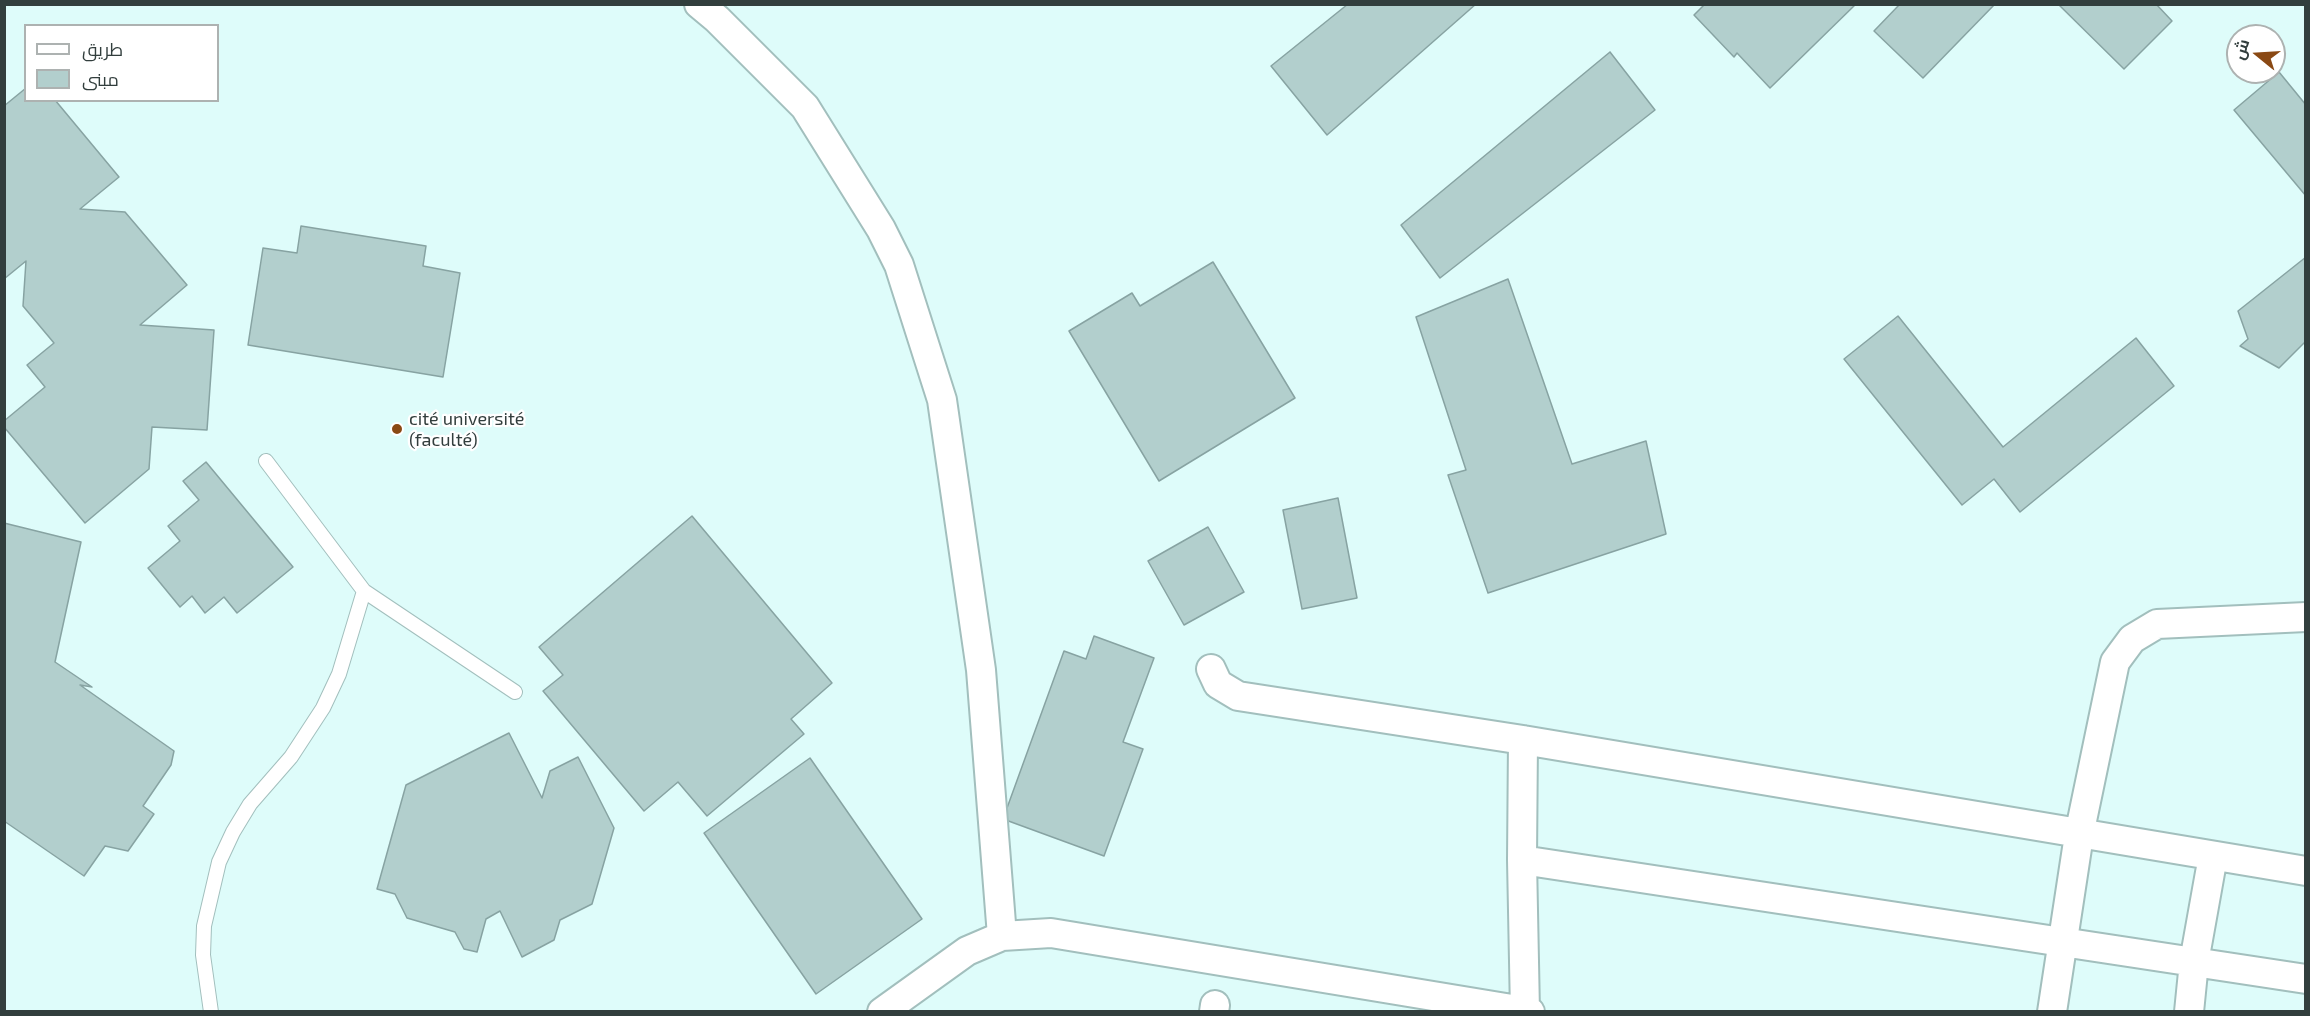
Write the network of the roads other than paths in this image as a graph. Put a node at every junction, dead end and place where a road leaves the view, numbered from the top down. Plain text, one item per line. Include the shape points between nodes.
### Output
1 (699, 4) edge
2 (266, 461) dead end
3 (364, 591) junction
4 (2306, 617) edge
5 (1211, 669) dead end
6 (515, 692) dead end
7 (1523, 740) junction
8 (2079, 835) junction
9 (2213, 856) junction
10 (1521, 860) junction
11 (2306, 871) edge
12 (1002, 936) junction
13 (2062, 941) junction
14 (2194, 962) junction
15 (2306, 980) edge
16 (211, 1011) edge
17 (884, 1011) edge
18 (1527, 1011) edge
19 (2052, 1011) edge
20 (2189, 1011) edge

1 - 12 street via 805,107 899,264 942,400 981,670
2 - 3 lane
3 - 6 lane
3 - 16 lane via 339,674 323,708 291,757 250,804 219,862 204,926 203,955
4 - 8 street via 2157,624 2132,639 2115,662
5 - 7 street via 1218,684 1238,696
7 - 8 street
7 - 10 street
8 - 9 street
8 - 13 street
9 - 11 street
9 - 14 street
10 - 13 street
10 - 18 street
12 - 17 street via 967,951
12 - 18 street via 1051,933
13 - 14 street
13 - 19 street
14 - 15 street
14 - 20 street

